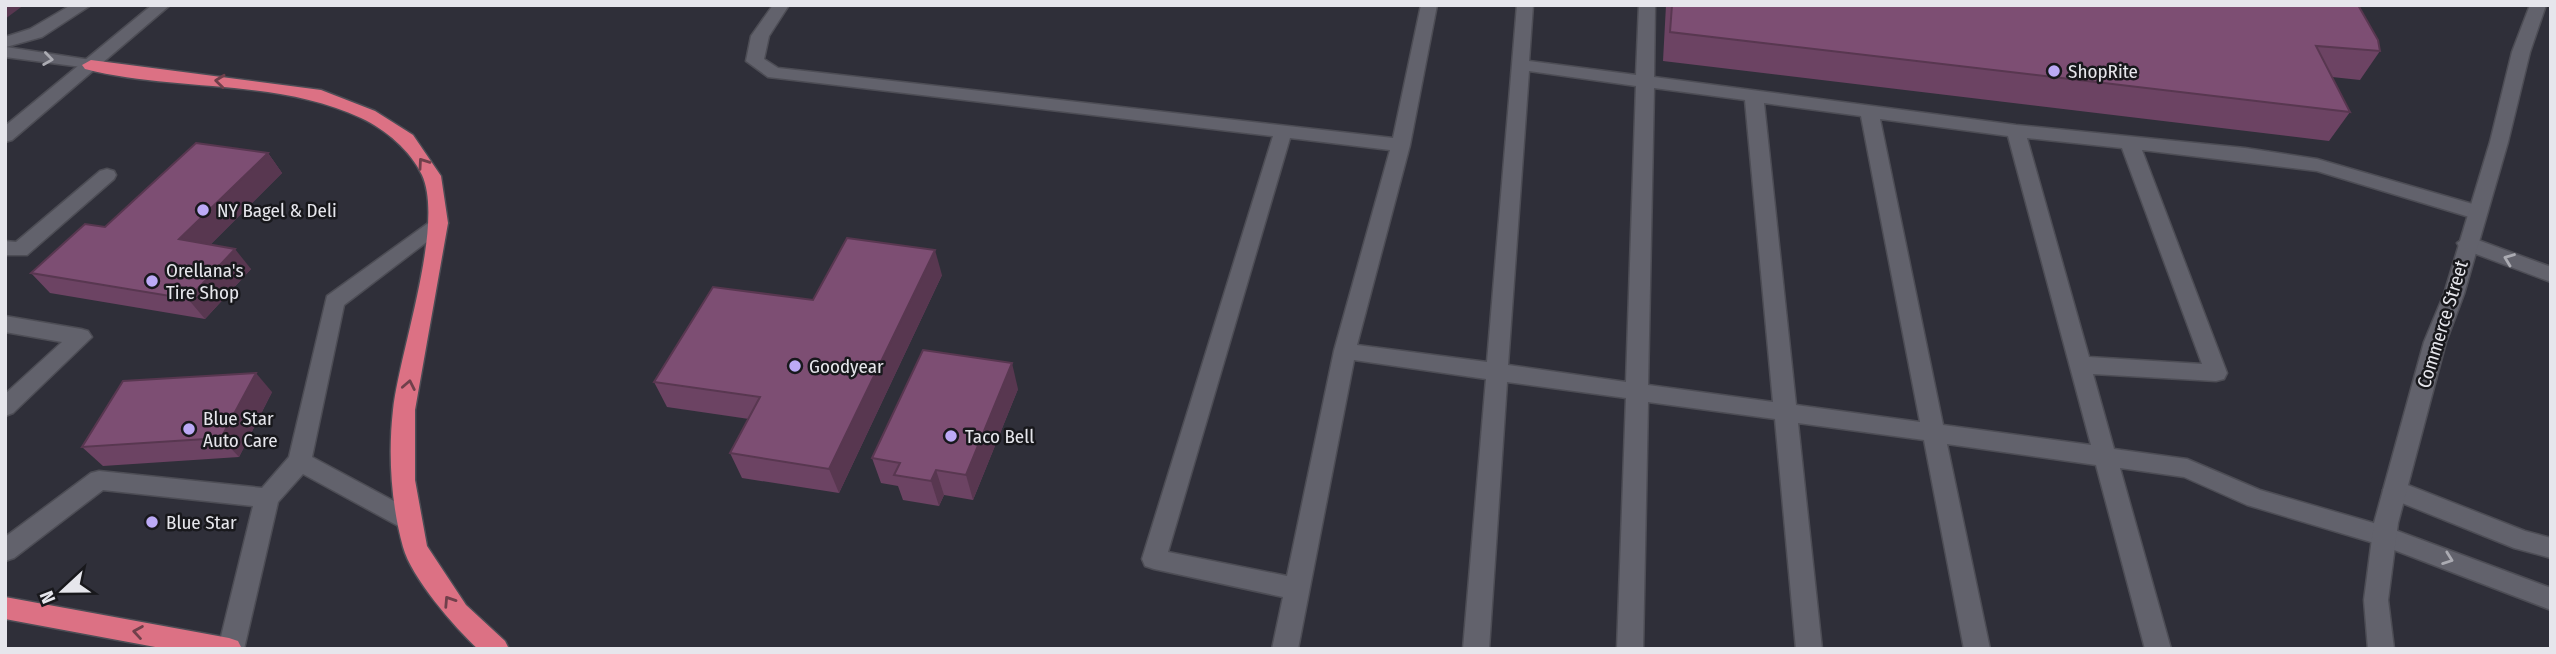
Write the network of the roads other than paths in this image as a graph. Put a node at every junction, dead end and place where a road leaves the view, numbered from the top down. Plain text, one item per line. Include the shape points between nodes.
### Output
1 (83, 5) edge
2 (162, 5) edge
3 (781, 5) edge
4 (1429, 5) edge
5 (1525, 5) edge
6 (1647, 5) edge
7 (2538, 5) edge
8 (5, 42) edge
9 (5, 52) edge
10 (91, 65) junction
11 (1522, 65) junction
12 (1643, 81) junction
13 (1754, 96) junction
14 (1869, 111) junction
15 (2016, 131) junction
16 (1283, 132) junction
17 (5, 136) edge
18 (2130, 143) junction
19 (1401, 145) junction
20 (107, 175) dead end
21 (2476, 212) junction
22 (438, 223) junction
23 (2467, 243) junction
24 (10, 253) edge
25 (2551, 275) edge
26 (5, 324) edge
27 (1345, 351) junction
28 (2082, 365) junction
29 (1498, 373) junction
30 (1636, 391) junction
31 (5, 407) edge
32 (1786, 411) junction
33 (1934, 431) junction
34 (2106, 454) junction
35 (300, 461) junction
36 (2395, 490) junction
37 (267, 498) junction
38 (410, 521) junction
39 (2384, 536) junction
40 (2551, 548) edge
41 (5, 551) edge
42 (1297, 589) junction
43 (2551, 599) edge
44 (5, 608) edge
45 (230, 649) edge
46 (496, 649) edge
47 (1285, 649) edge
48 (1476, 649) edge
49 (1630, 649) edge
50 (1809, 649) edge
51 (1977, 649) edge
52 (2158, 649) edge
53 (2381, 649) edge

1 - 8 street via 36,33
2 - 10 street
3 - 16 street via 760,36 755,61 774,73
4 - 19 street
5 - 11 street
6 - 12 street
7 - 21 street, Commerce Street
9 -> 10 street
10 - 17 street
22 -> 10 highway via 432,176 407,139 369,115 294,91
11 - 12 street
11 - 29 street
12 - 13 street
12 - 30 street
13 - 14 street
13 - 32 street
14 - 15 street
14 - 33 street
15 - 18 street
15 - 28 street
16 - 19 street
16 - 42 street via 1154,559
18 - 21 street via 2317,165
18 - 28 street via 2216,373
19 - 27 street
20 - 24 street
21 - 23 street, Commerce Street
22 - 35 street via 334,301
38 -> 22 highway via 403,480 404,410
25 -> 23 street
23 - 36 street, Commerce Street
26 - 31 street via 81,337
27 - 29 street
27 - 42 street
28 - 34 street
29 - 30 street
29 - 48 street
30 - 32 street
30 - 49 street
32 - 33 street
32 - 50 street
33 - 34 street
33 - 51 street
34 - 39 street via 2187,468 2255,498
34 - 52 street
35 - 37 street
35 - 38 street
36 - 39 street, Commerce Street
36 - 40 street via 2522,541
37 - 41 street via 99,480
37 - 45 street
46 -> 38 highway via 457,613 415,549
39 -> 43 street
39 - 53 street, Commerce Street via 2376,600
42 - 47 street
45 -> 44 highway

